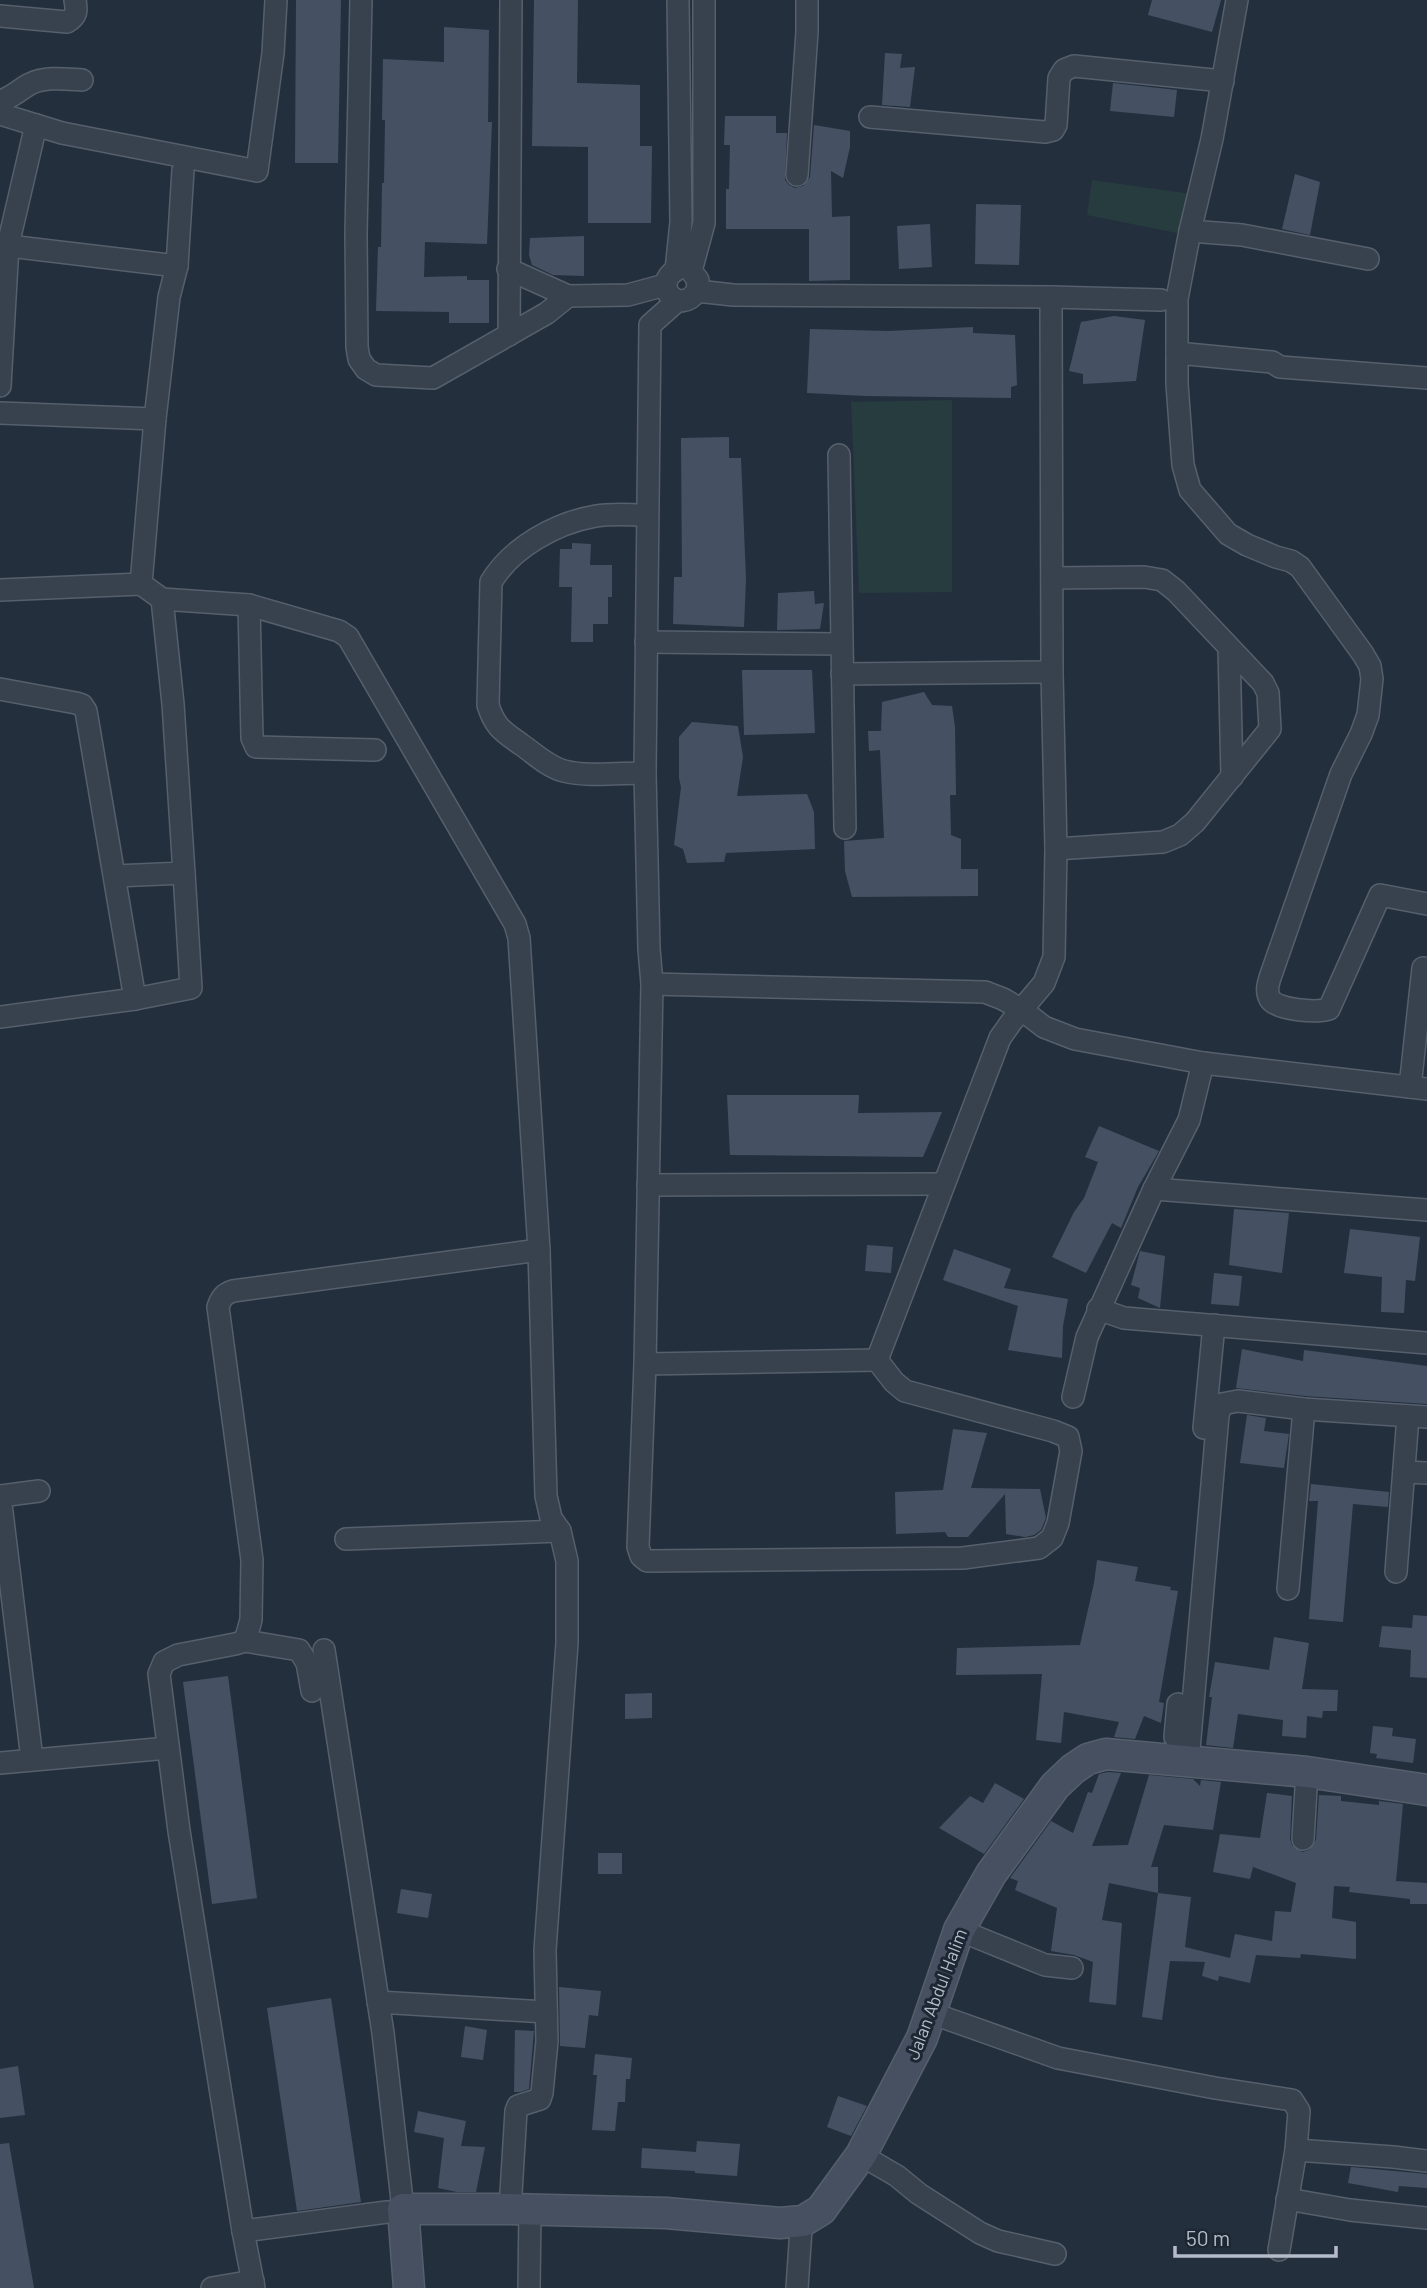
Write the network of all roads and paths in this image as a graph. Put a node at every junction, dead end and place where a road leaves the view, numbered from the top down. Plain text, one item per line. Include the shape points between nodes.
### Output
1 (75, 0) edge
2 (276, 0) edge
3 (360, 0) edge
4 (511, 0) edge
5 (807, 0) edge
6 (1237, 0) edge
7 (678, 9) edge
8 (704, 9) edge
9 (0, 16) edge
10 (82, 80) dead end
11 (1223, 81) junction
12 (0, 101) edge
13 (0, 114) edge
14 (870, 117) dead end
15 (36, 125) junction
16 (183, 170) dead end
17 (797, 175) dead end
18 (1189, 231) junction
19 (4, 245) edge
20 (1368, 259) dead end
21 (177, 266) junction
22 (508, 269) junction
23 (681, 283) junction
24 (628, 295) junction
25 (568, 296) junction
26 (1051, 296) junction
27 (1161, 300) dead end
28 (650, 325) junction
29 (509, 335) junction
30 (1177, 353) junction
31 (1427, 377) edge
32 (0, 386) edge
33 (0, 413) edge
34 (155, 419) junction
35 (839, 455) dead end
36 (646, 515) junction
37 (1052, 578) junction
38 (141, 584) junction
39 (0, 590) edge
40 (162, 599) junction
41 (249, 605) junction
42 (646, 642) junction
43 (842, 644) junction
44 (1229, 648) junction
45 (1052, 672) junction
46 (842, 674) junction
47 (0, 689) edge
48 (376, 750) dead end
49 (645, 773) junction
50 (1232, 777) junction
51 (845, 828) dead end
52 (1056, 849) junction
53 (184, 873) junction
54 (115, 876) junction
55 (1427, 904) edge
56 (1423, 968) dead end
57 (652, 984) junction
58 (135, 999) junction
59 (1022, 1010) junction
60 (0, 1017) edge
61 (1203, 1063) junction
62 (1418, 1088) edge
63 (943, 1184) junction
64 (648, 1185) junction
65 (1154, 1189) junction
66 (1427, 1210) edge
67 (539, 1250) junction
68 (1098, 1309) junction
69 (1214, 1325) junction
70 (1427, 1343) edge
71 (877, 1360) junction
72 (645, 1364) junction
73 (1073, 1397) dead end
74 (1304, 1409) junction
75 (1417, 1416) edge
76 (1404, 1472) junction
77 (1427, 1473) edge
78 (39, 1491) dead end
79 (0, 1496) edge
80 (560, 1531) junction
81 (346, 1539) dead end
82 (1396, 1572) dead end
83 (1288, 1589) dead end
84 (244, 1641) junction
85 (324, 1650) dead end
86 (312, 1691) dead end
87 (169, 1748) junction
88 (1182, 1749) junction
89 (33, 1759) junction
90 (0, 1763) edge
91 (1307, 1772) junction
92 (1427, 1790) edge
93 (1303, 1839) dead end
94 (959, 1930) junction
95 (1072, 1968) dead end
96 (378, 2002) junction
97 (546, 2012) junction
98 (931, 2013) junction
99 (1296, 2150) junction
100 (861, 2155) junction
101 (1427, 2161) edge
102 (1287, 2199) junction
103 (520, 2209) junction
104 (395, 2210) junction
105 (1427, 2218) edge
106 (803, 2221) junction
107 (243, 2231) junction
108 (1279, 2250) dead end
109 (1055, 2255) dead end
110 (254, 2285) edge
111 (212, 2288) edge
112 (409, 2288) edge
113 (529, 2288) edge
114 (797, 2288) edge

1 - 9 street via 77,12 67,22
2 - 15 street via 257,171
3 - 29 street via 359,359 376,375 433,377
4 - 22 street
5 - 17 street
6 - 11 street
7 - 8 street
7 - 23 street
8 - 23 street via 704,223
10 - 12 street via 41,80
11 - 14 street via 1074,66 1059,78 1056,125 1045,132
11 - 18 street
13 - 15 street
15 - 19 street
16 - 21 street
18 - 20 street via 1242,235
18 - 30 street via 1177,299
19 - 21 street
19 - 32 street
21 - 34 street via 169,297
22 - 25 street
22 - 29 street
23 - 24 street
23 - 26 street via 733,295
23 - 28 street
24 - 25 street
24 - 28 street via 647,312
25 - 29 street
26 - 27 street
26 - 37 street
28 - 36 street
30 - 31 street via 1272,362 1280,367
30 - 55 street via 1183,465 1190,490 1228,534 1300,567 1363,654 1372,679 1362,734 1341,774 1272,972 1268,996 1281,1006 1328,1009 1380,895
33 - 34 street
34 - 38 street
35 - 43 street
36 - 42 street
36 - 49 street via 598,516 559,527 499,568 491,582 488,705 503,732 551,766 565,772
37 - 44 street via 1162,580
37 - 45 street
38 - 39 street
38 - 40 street
40 - 41 street
40 - 53 street
41 - 48 street via 252,738 256,747
41 - 67 street via 348,637 515,925
42 - 43 street
42 - 49 street
43 - 46 street
44 - 50 street
44 - 50 street via 1264,683 1270,729
45 - 46 street
45 - 52 street
46 - 51 street
47 - 54 street via 82,705 86,711
49 - 57 street
50 - 52 street via 1195,822 1163,842
52 - 59 street via 1054,957 1044,983
53 - 54 street
53 - 58 street via 191,988
54 - 58 street
56 - 62 street
57 - 59 street via 985,992
57 - 64 street
58 - 60 street
59 - 61 street via 1044,1027 1076,1040
59 - 63 street via 1000,1038
61 - 62 street
61 - 65 street via 1189,1120
63 - 64 street
63 - 71 street
64 - 72 street
65 - 66 street
65 - 68 street
67 - 80 street via 546,1496 551,1518
67 - 84 street via 225,1293 218,1307 252,1560 251,1620
68 - 69 street via 1124,1318
68 - 73 street
69 - 70 street
69 - 88 street
71 - 72 street
71 - 72 street via 905,1391 1068,1437 1071,1451 1052,1538 1039,1548 963,1558 647,1562 638,1547
74 - 75 street
74 - 83 street
74 - 88 street via 1238,1401 1220,1408
75 - 76 street
76 - 77 street
76 - 82 street
78 - 79 street
79 - 89 street
80 - 81 street
80 - 97 street via 567,1561 567,1643 545,1950
84 - 86 street via 299,1650 307,1663
84 - 87 street via 164,1662 159,1674
85 - 96 street
87 - 89 street
87 - 107 street
88 - 91 street, Jalan Abdul Halim
88 - 94 street, Jalan Abdul Halim via 1106,1754 1073,1769 1020,1832
89 - 90 street
91 - 92 street, Jalan Abdul Halim
91 - 93 street
94 - 95 street via 1045,1965
94 - 98 street, Jalan Abdul Halim
96 - 97 street
96 - 104 street
97 - 103 street via 542,2093 540,2099 518,2106 516,2111
98 - 99 street via 1058,2058 1292,2100 1298,2111
98 - 100 street, Jalan Abdul Halim
99 - 101 street
99 - 102 street
100 - 106 street, Jalan Abdul Halim via 821,2210
100 - 109 street via 980,2233
102 - 105 street
102 - 108 street
103 - 104 street
103 - 106 street
103 - 113 street
104 - 107 street
104 - 112 street
106 - 114 street
107 - 110 street
110 - 111 street

